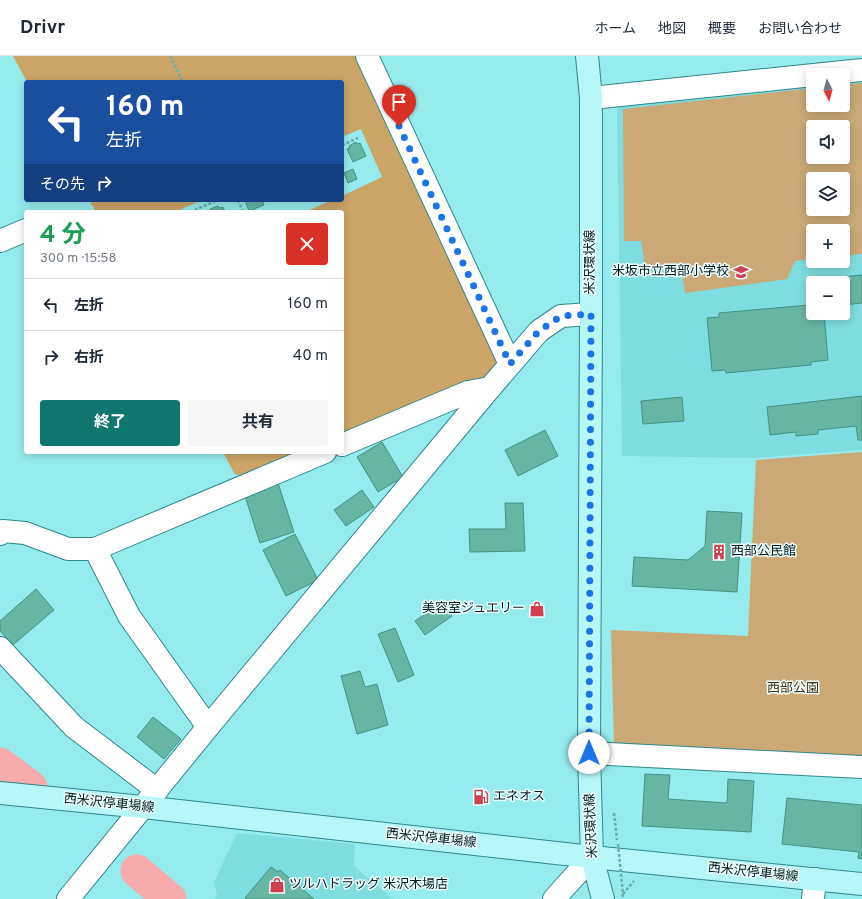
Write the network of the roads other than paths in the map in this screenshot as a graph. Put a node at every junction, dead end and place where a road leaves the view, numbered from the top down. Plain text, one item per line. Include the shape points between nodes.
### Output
1 (367, 56) edge
2 (588, 56) edge
3 (862, 70) edge
4 (590, 98) junction
5 (24, 231) edge
6 (0, 241) edge
7 (591, 314) junction
8 (510, 364) junction
9 (490, 388) junction
10 (344, 444) edge
11 (320, 454) edge
12 (1, 530) edge
13 (95, 548) junction
14 (0, 648) edge
15 (208, 727) junction
16 (589, 753) junction
17 (862, 767) edge
18 (157, 790) junction
19 (0, 793) edge
20 (143, 807) junction
21 (592, 857) junction
22 (862, 884) edge
23 (814, 889) edge
24 (613, 897) edge
25 (68, 899) edge
26 (554, 899) edge

1 - 8 street
2 - 4 main road, 米沢環状線
3 - 4 street
4 - 7 main road, 米沢環状線
5 - 6 street
7 - 8 street via 561,316 539,331
7 - 16 main road, 米沢環状線
8 - 9 street
9 - 10 street via 468,392
9 - 15 street
11 - 13 street
12 - 13 street via 25,534 68,549
13 - 15 street via 129,616
14 - 18 street via 74,727
15 - 18 street
16 - 17 street
16 - 21 main road, 米沢環状線
18 - 20 street
19 - 20 main road, 西米沢停車場線
20 - 21 main road, 西米沢停車場線
20 - 25 street
21 - 23 main road, 西米沢停車場線
21 - 24 main road, 米沢環状線
21 - 26 street
22 - 23 main road, 西米沢停車場線

